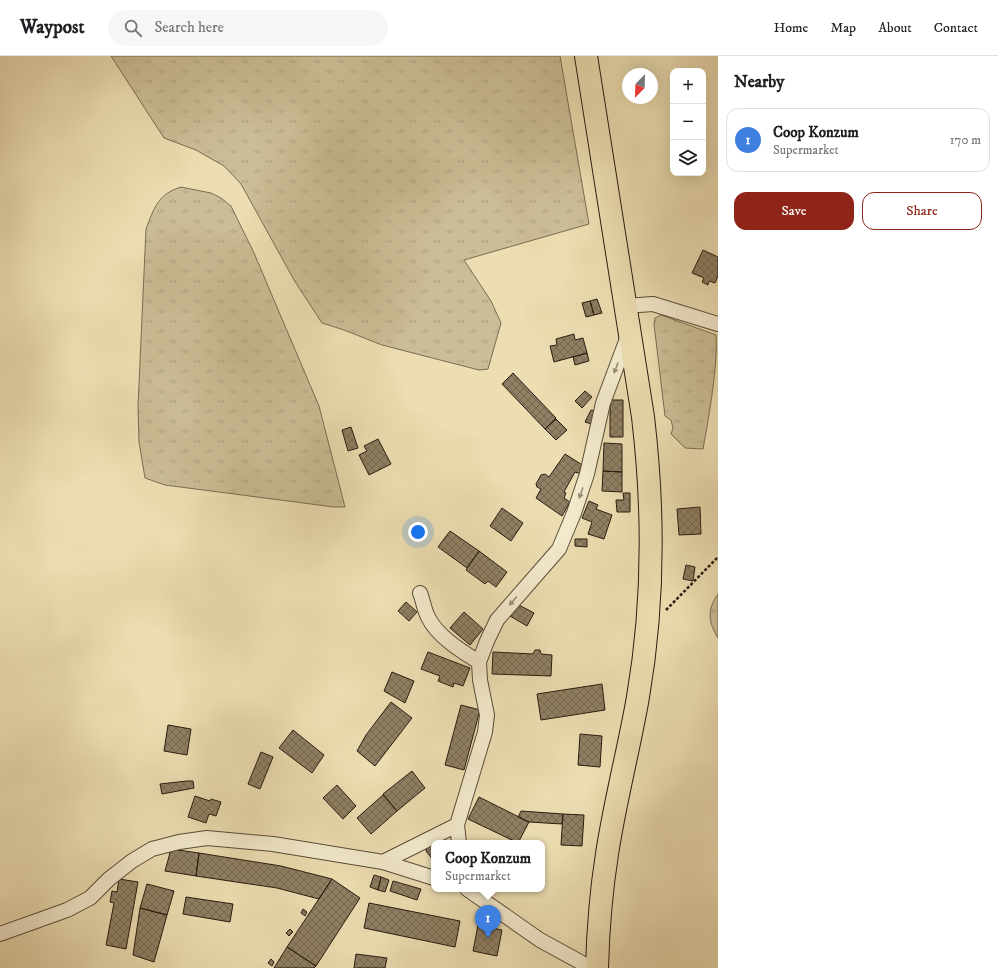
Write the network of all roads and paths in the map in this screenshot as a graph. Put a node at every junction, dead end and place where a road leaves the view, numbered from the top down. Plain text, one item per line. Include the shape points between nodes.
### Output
1 (586, 56) edge
2 (625, 306) junction
3 (718, 324) edge
4 (630, 332) junction
5 (718, 557) edge
6 (420, 593) dead end
7 (661, 614) dead end
8 (479, 662) junction
9 (457, 825) junction
10 (459, 840) edge
11 (383, 862) junction
12 (431, 877) edge
13 (471, 892) edge
14 (1, 935) edge
15 (591, 968) edge
16 (597, 968) edge

1 - 2 main road
2 - 3 street via 653,304
2 - 4 main road
4 -> 8 street via 603,403 587,474 559,549 497,620
4 - 16 main road via 648,460 651,572 638,696 607,853 599,918
5 - 7 path via 677,601
6 - 8 street via 428,618 442,635
8 - 9 street via 487,715
9 - 10 street
9 - 11 street
11 - 12 street
11 - 14 street via 273,844 207,838 179,842 152,849 132,860 90,898 67,910
13 - 15 street via 540,940

